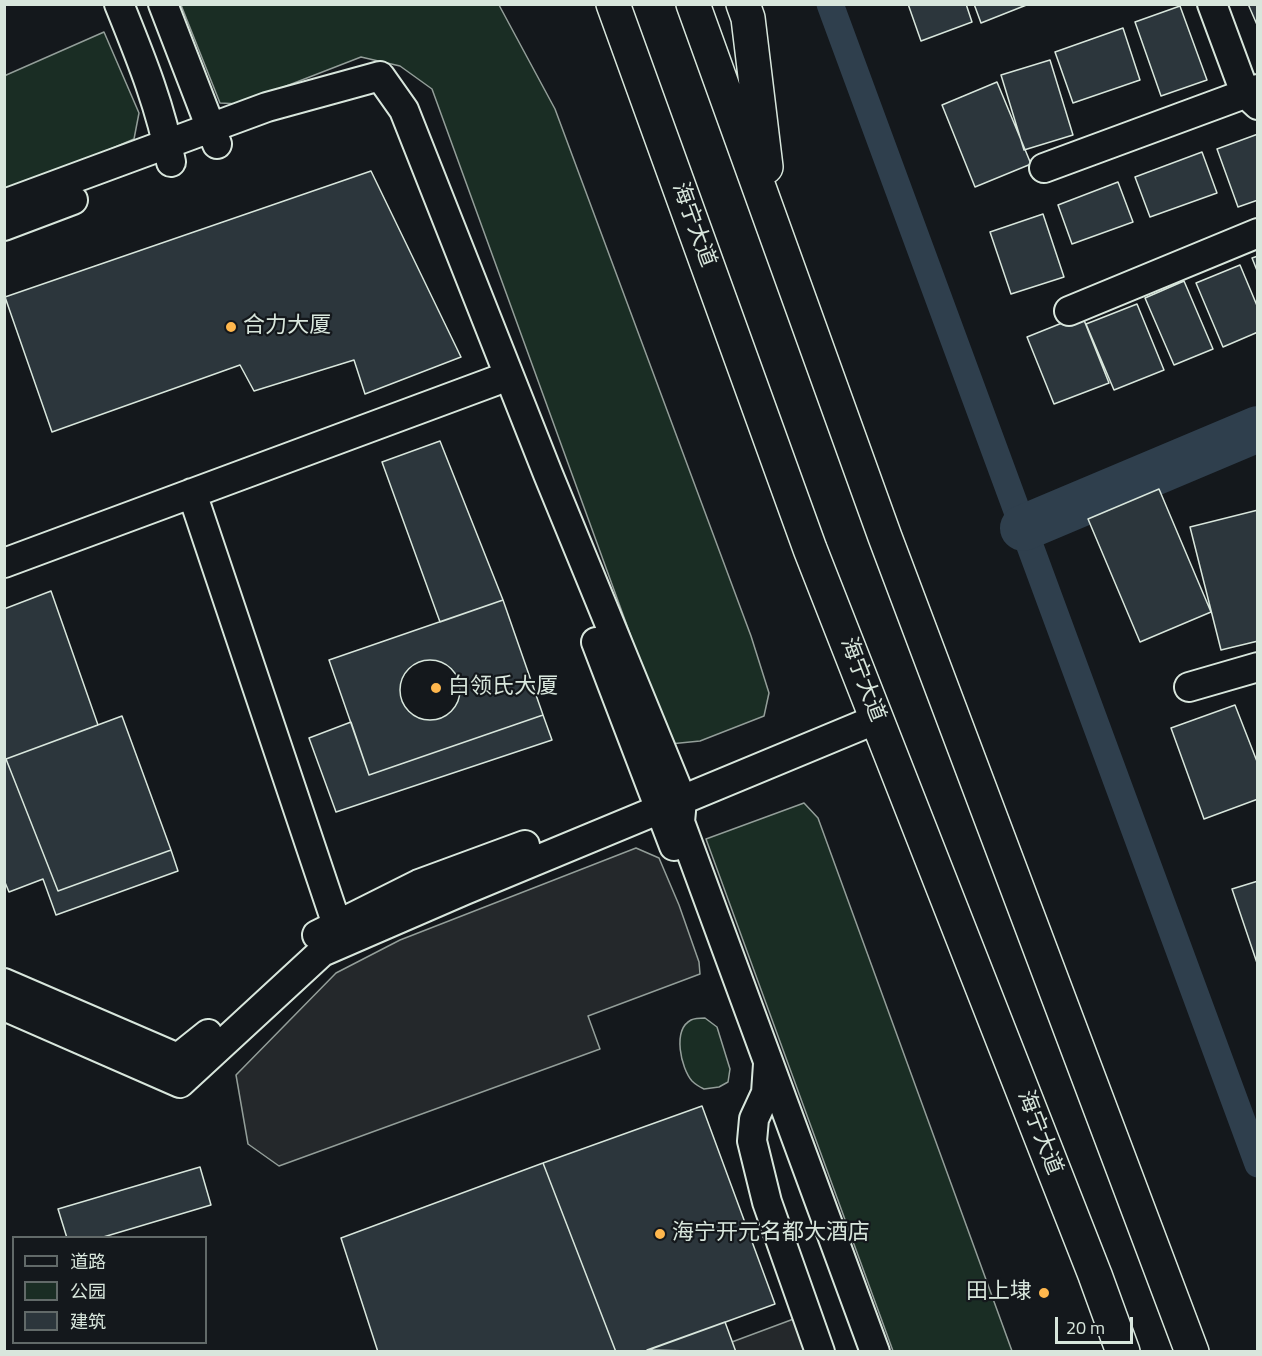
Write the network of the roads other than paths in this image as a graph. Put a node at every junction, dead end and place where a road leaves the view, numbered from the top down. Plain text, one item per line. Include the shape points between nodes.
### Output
1 (119, 4) edge
2 (163, 4) edge
3 (693, 4) edge
4 (743, 4) edge
5 (1212, 4) edge
6 (612, 9) edge
7 (1253, 96) edge
8 (213, 136) junction
9 (170, 153) junction
10 (1044, 168) dead end
11 (4, 204) edge
12 (773, 225) junction
13 (4, 226) edge
14 (1257, 233) edge
15 (1069, 311) dead end
16 (495, 381) junction
17 (192, 493) junction
18 (4, 563) edge
19 (1257, 667) edge
20 (1189, 687) dead end
21 (875, 712) junction
22 (668, 797) junction
23 (337, 925) junction
24 (4, 984) edge
25 (4, 1006) edge
26 (769, 1062) junction
27 (766, 1093) junction
28 (820, 1352) edge
29 (862, 1352) edge
30 (875, 1352) edge
31 (1123, 1352) edge
32 (1192, 1352) edge

1 - 9 lane via 147,74
2 - 8 lane
3 - 12 highway
4 - 12 highway
5 - 7 lane
6 - 21 highway, 海宁大道 via 810,549
7 - 10 lane
8 - 9 lane
8 - 16 lane via 348,92 377,90 414,171
8 - 22 lane via 267,107 380,76 404,110 548,474
9 - 11 lane
9 - 13 lane
12 - 32 highway via 885,537
14 - 15 lane
16 - 17 lane
16 - 22 lane
17 - 18 lane
17 - 23 lane
19 - 20 lane
21 - 22 lane
21 - 31 highway, 海宁大道
22 - 23 lane via 419,884
22 - 25 lane via 321,952 180,1083
22 - 26 lane
22 - 27 lane
23 - 24 lane via 309,939 178,1058
26 - 27 lane
26 - 30 lane
27 - 28 lane via 754,1119 752,1141 767,1202
27 - 29 lane

